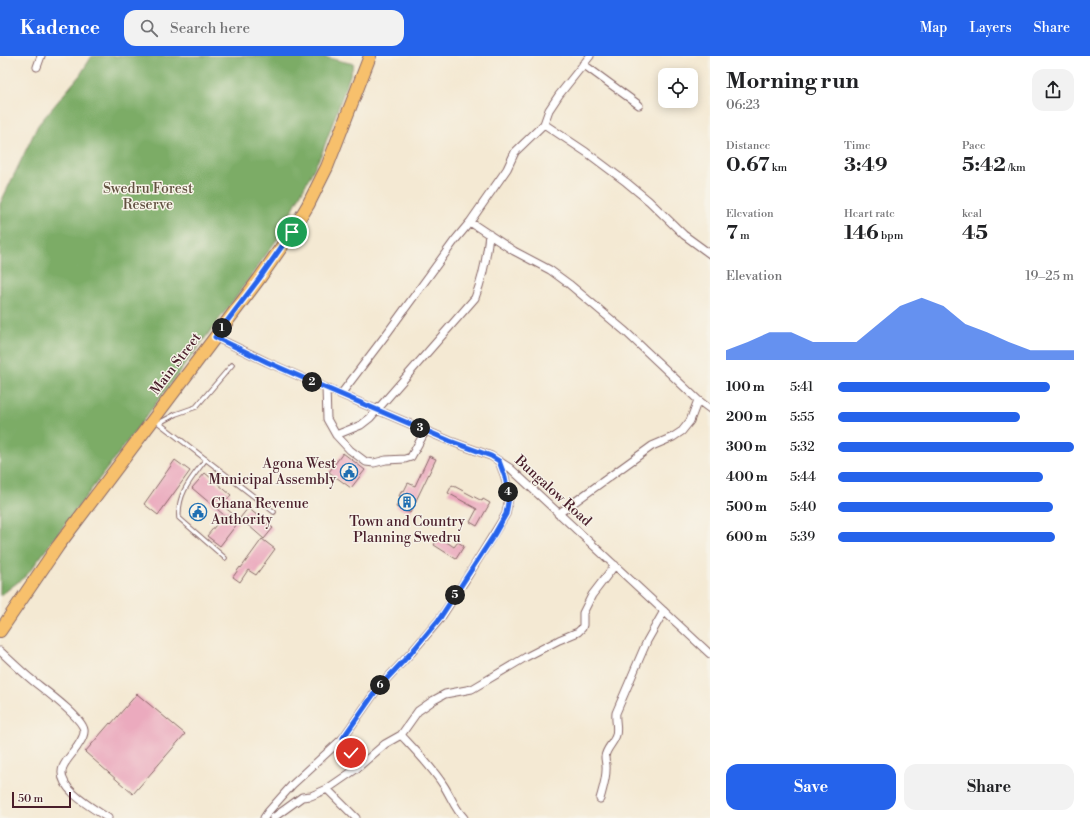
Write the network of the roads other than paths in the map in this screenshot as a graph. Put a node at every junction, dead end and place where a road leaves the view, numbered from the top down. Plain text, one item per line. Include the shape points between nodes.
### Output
1 (41, 56) edge
2 (370, 56) edge
3 (590, 56) edge
4 (583, 64) junction
5 (37, 67) dead end
6 (638, 105) dead end
7 (544, 124) junction
8 (470, 222) junction
9 (489, 234) junction
10 (710, 254) edge
11 (215, 337) junction
12 (232, 365) dead end
13 (326, 388) junction
14 (341, 394) junction
15 (698, 400) junction
16 (378, 409) junction
17 (710, 409) edge
18 (157, 421) junction
19 (426, 430) junction
20 (336, 435) junction
21 (206, 459) junction
22 (499, 461) junction
23 (274, 512) dead end
24 (558, 514) junction
25 (225, 558) dead end
26 (615, 565) junction
27 (664, 611) junction
28 (0, 631) edge
29 (0, 651) edge
30 (710, 654) edge
31 (401, 735) junction
32 (343, 738) junction
33 (356, 768) junction
34 (327, 789) junction
35 (600, 799) dead end
36 (108, 818) edge
37 (264, 818) edge
38 (273, 818) edge
39 (356, 818) edge
40 (464, 818) edge

1 - 5 street
2 - 11 main road, Main Street via 328,167 308,205 263,274
3 - 4 street
4 - 6 street
4 - 7 street via 549,110
7 - 8 street via 515,152
7 - 10 street via 626,182 684,235
8 - 9 street
8 - 14 street
9 - 15 street via 569,284 626,332
9 - 16 street via 482,279 475,298
11 - 13 street, Bungalow Road
11 - 18 main road, Main Street
12 - 18 lane via 196,407
13 - 14 street, Bungalow Road
13 - 20 street via 327,419
14 - 16 street, Bungalow Road
15 - 17 street
15 - 24 street via 690,421 682,431 652,446
16 - 19 street, Bungalow Road
16 - 20 street via 361,425
18 - 21 lane
18 - 28 main road, Main Street via 123,458
19 - 20 street via 411,457 374,464 366,462 350,450
19 - 22 street, Bungalow Road
21 - 23 lane
21 - 25 lane via 185,488 178,507 179,518
22 - 24 street, Bungalow Road via 510,468
22 - 32 street via 509,497 506,514 440,618 378,688
24 - 26 street, Bungalow Road
26 - 27 street, Bungalow Road
26 - 31 street via 592,595 583,613 582,628 578,632 526,657 472,689 445,694 434,700 418,711
27 - 30 street, Bungalow Road
27 - 35 street via 647,641 616,713 617,733 606,753 605,781
29 - 36 street via 81,723 84,731 82,739 63,767 64,783 71,792
31 - 33 street via 385,744
31 - 40 street via 444,785
32 - 33 street
32 - 37 street via 292,785
33 - 34 street
34 - 38 street via 302,797
34 - 39 street

